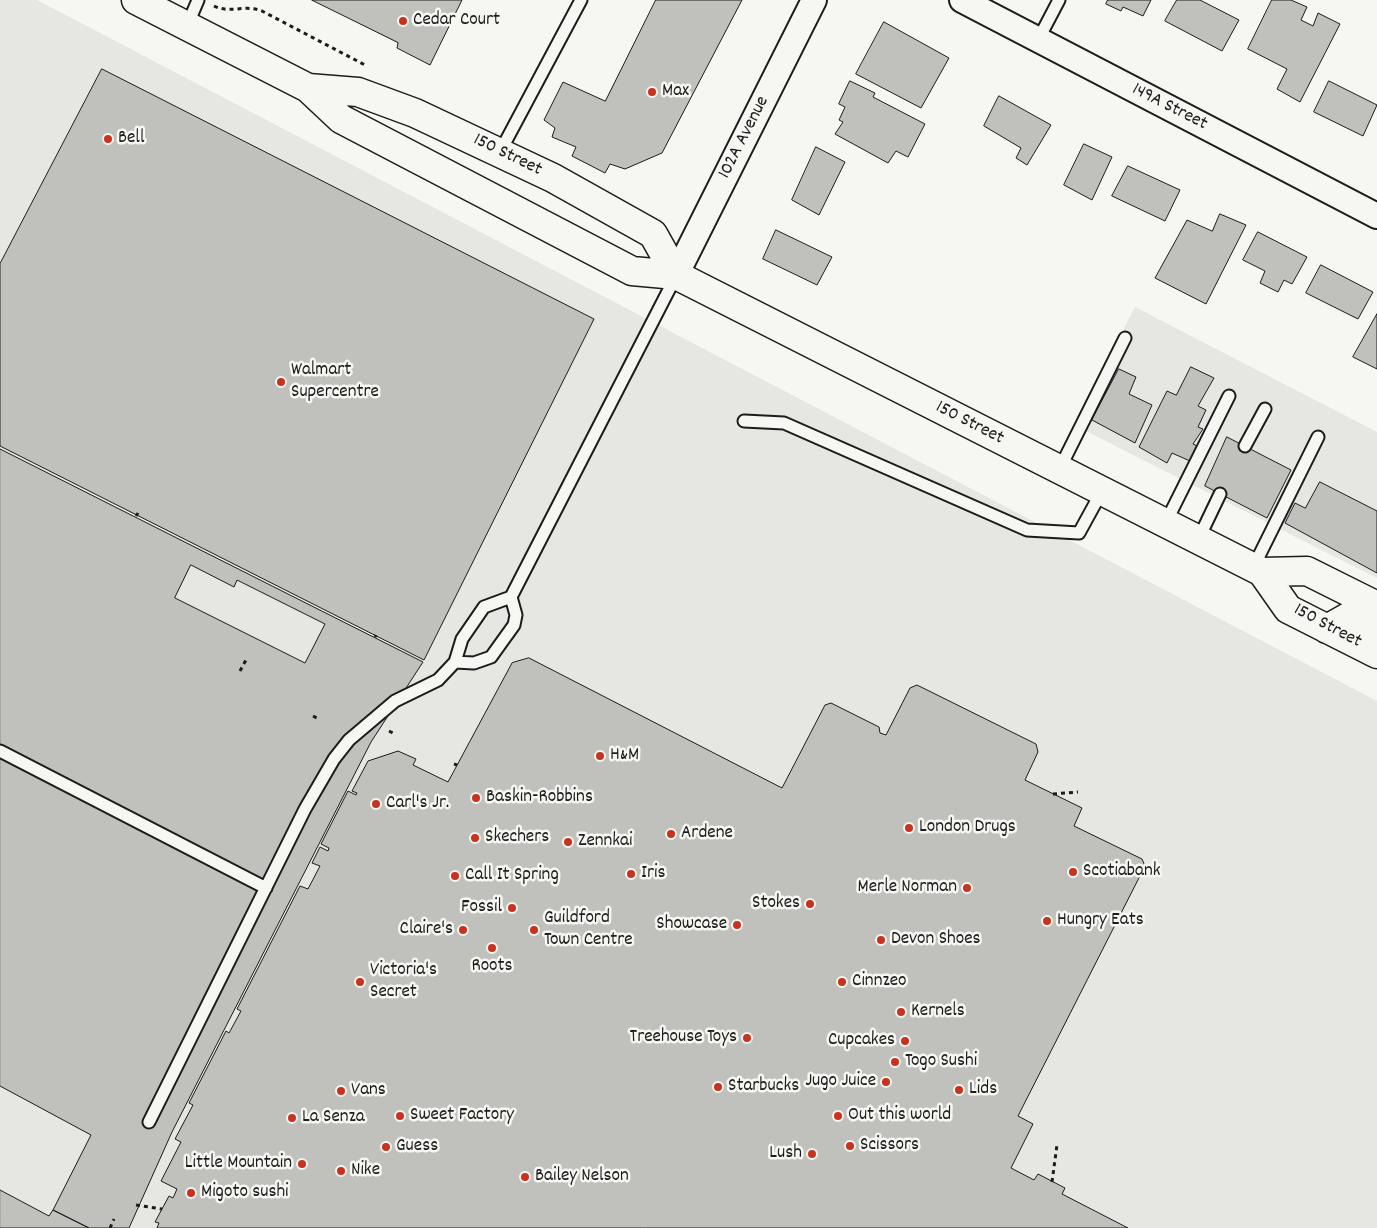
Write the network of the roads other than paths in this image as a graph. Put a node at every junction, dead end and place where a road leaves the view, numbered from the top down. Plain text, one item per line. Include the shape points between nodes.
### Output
1 (136, 0) edge
2 (198, 0) edge
3 (581, 0) edge
4 (814, 0) edge
5 (962, 0) edge
6 (1058, 0) edge
7 (187, 26) junction
8 (1038, 40) junction
9 (308, 88) junction
10 (500, 152) junction
11 (1377, 216) edge
12 (676, 275) junction
13 (1125, 338) dead end
14 (1229, 396) dead end
15 (1265, 409) dead end
16 (744, 421) dead end
17 (1318, 438) dead end
18 (1244, 446) dead end
19 (1059, 470) junction
20 (1102, 491) junction
21 (1220, 494) dead end
22 (1165, 524) junction
23 (1198, 540) junction
24 (1258, 570) junction
25 (511, 596) junction
26 (1377, 606) edge
27 (1327, 629) junction
28 (1377, 630) edge
29 (1377, 654) edge
30 (455, 662) junction
31 (0, 751) edge
32 (266, 888) junction
33 (149, 1122) dead end

1 - 7 main road, 150 Street
2 - 7 lane
3 - 10 lane
4 - 12 street, 102A Avenue
5 - 8 street, 149A Street
6 - 8 lane
7 - 9 main road, 150 Street
8 - 11 street, 149A Street
9 - 10 main road, 150 Street via 358,92 415,113
9 - 12 main road, 150 Street via 341,119 632,271
10 - 12 main road, 150 Street via 653,234
12 - 19 main road, 150 Street
12 - 25 lane
13 - 19 lane
14 - 22 lane
15 - 18 lane
16 - 20 lane via 784,423 1027,530 1079,533
17 - 24 lane
19 - 20 main road, 150 Street
20 - 22 main road, 150 Street
21 - 23 lane
22 - 23 main road, 150 Street
23 - 24 main road, 150 Street
24 - 26 main road, 150 Street via 1307,571
24 - 27 main road, 150 Street via 1288,609
25 - 30 lane via 484,607 462,639
25 - 30 lane via 516,615 514,625 490,657 474,664
27 - 28 main road via 1350,616
27 - 29 main road, 150 Street
30 - 32 lane via 438,680 396,701 349,740 305,809
31 - 32 lane
32 - 33 lane

